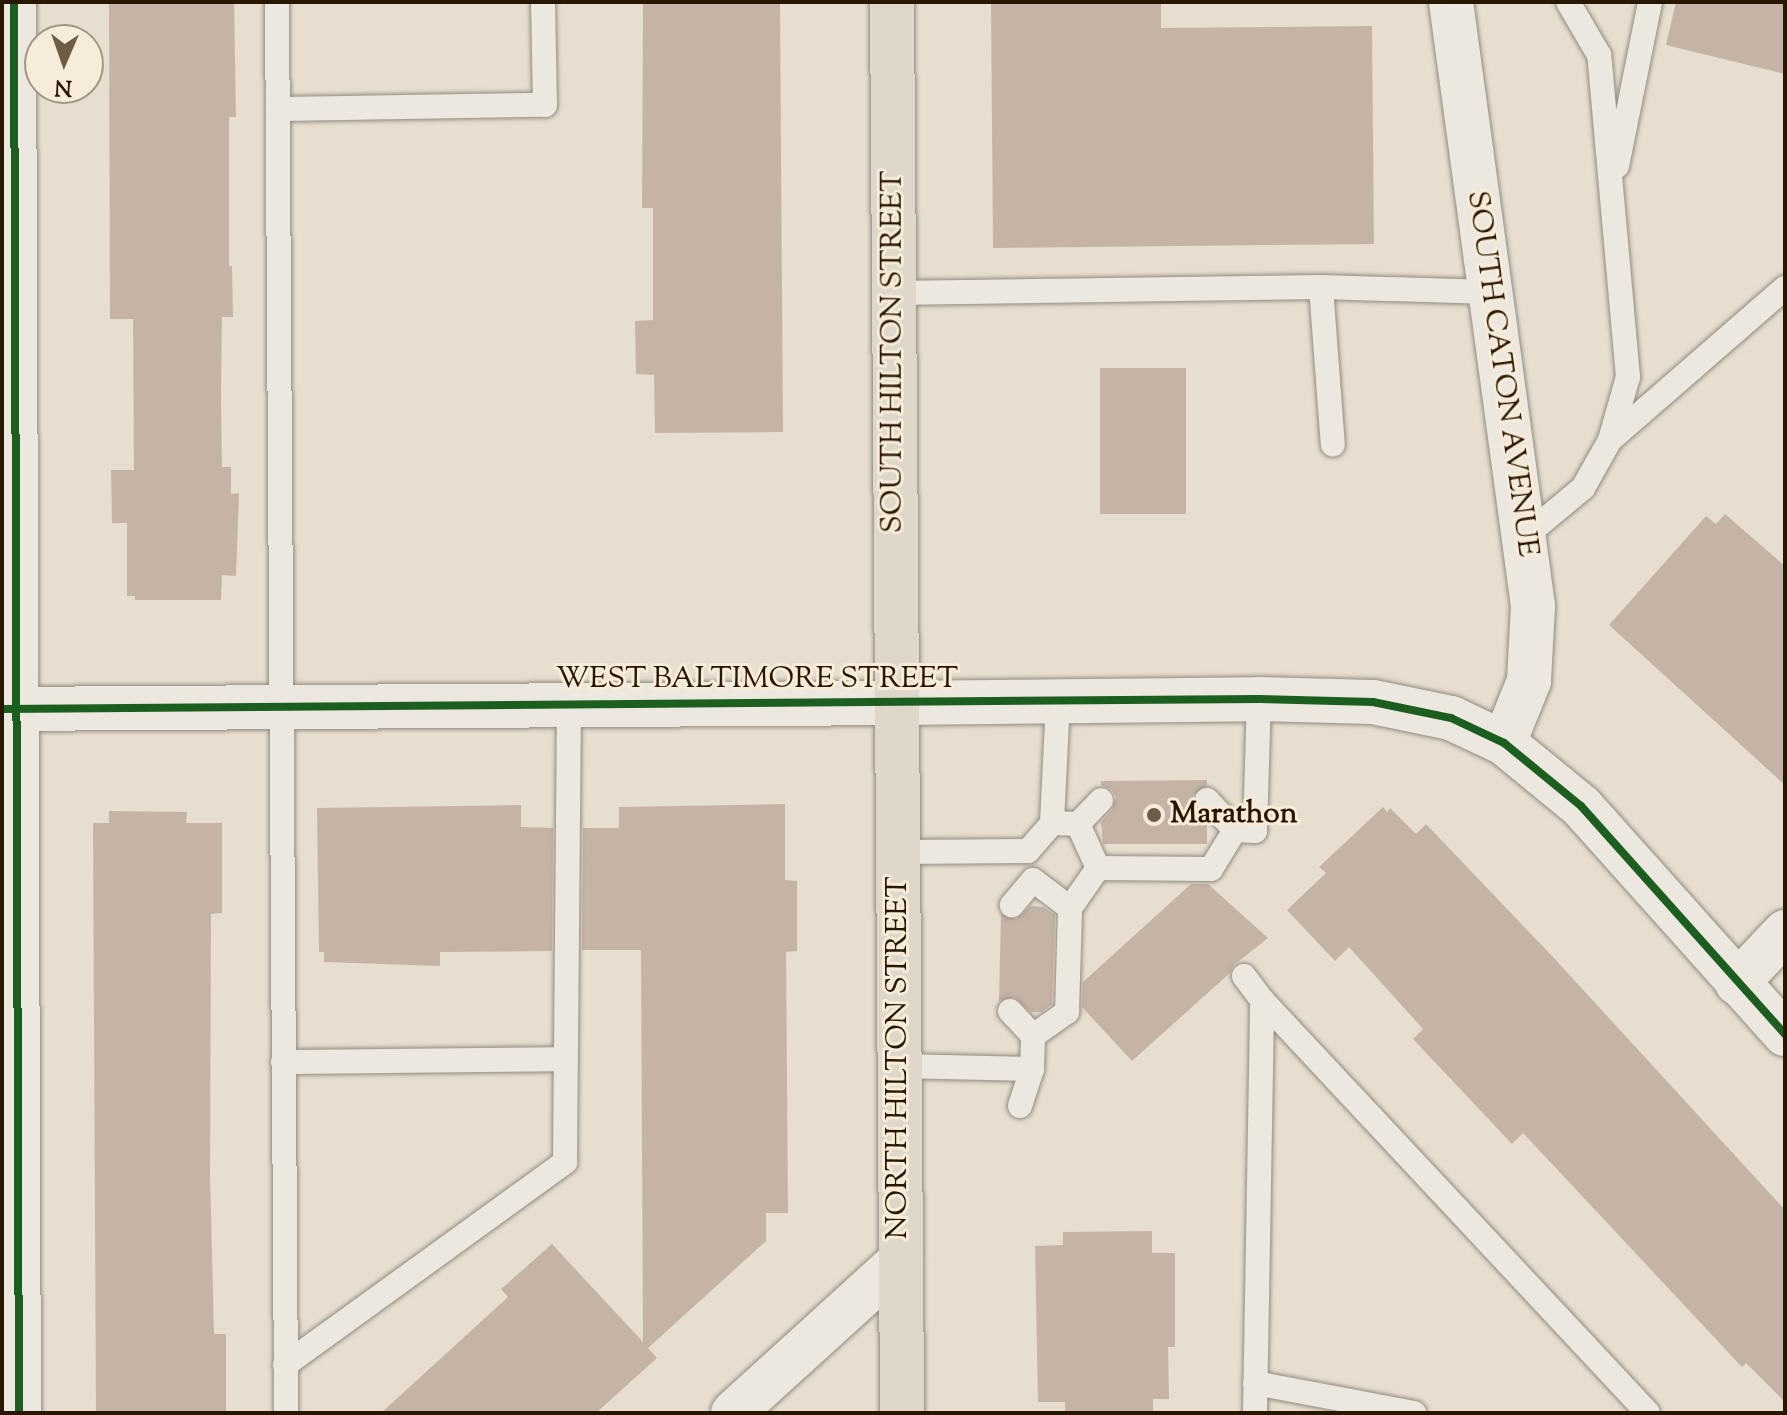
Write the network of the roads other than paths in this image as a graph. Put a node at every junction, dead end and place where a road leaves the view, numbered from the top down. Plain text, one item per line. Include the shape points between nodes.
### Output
1 (14, 2) edge
2 (277, 2) edge
3 (543, 2) edge
4 (892, 2) edge
5 (1451, 2) edge
6 (1568, 2) edge
7 (1650, 2) edge
8 (278, 109) junction
9 (1612, 192) junction
10 (1321, 287) junction
11 (1785, 288) edge
12 (1490, 292) junction
13 (894, 293) junction
14 (1610, 440) junction
15 (1333, 445) dead end
16 (1523, 538) junction
17 (1259, 699) junction
18 (1058, 701) junction
19 (896, 703) junction
20 (569, 705) junction
21 (282, 707) junction
22 (9, 708) edge
23 (1504, 743) junction
24 (1101, 800) dead end
25 (1207, 800) dead end
26 (1052, 823) junction
27 (1078, 824) junction
28 (1235, 830) junction
29 (1028, 851) junction
30 (897, 852) junction
31 (1098, 868) junction
32 (1033, 880) junction
33 (1012, 905) dead end
34 (1070, 908) junction
35 (1785, 932) edge
36 (1244, 976) dead end
37 (1737, 983) junction
38 (1262, 1000) junction
39 (1010, 1011) dead end
40 (1785, 1034) edge
41 (1033, 1036) junction
42 (566, 1059) junction
43 (283, 1062) junction
44 (899, 1066) junction
45 (1032, 1069) junction
46 (1020, 1106) dead end
47 (901, 1260) junction
48 (285, 1365) junction
49 (1255, 1383) junction
50 (19, 1413) edge
51 (286, 1413) edge
52 (733, 1413) edge
53 (902, 1413) edge
54 (1255, 1413) edge
55 (1414, 1413) edge
56 (1648, 1413) edge

1 - 22 street
2 - 8 lane
3 - 8 lane via 545,105
4 - 13 main road, SOUTH HILTON STREET
5 - 12 street, SOUTH CATON AVENUE
6 - 9 lane via 1599,55
7 - 9 lane
8 - 21 lane
9 - 14 lane via 1628,377
10 - 12 lane
10 - 13 lane
10 - 15 lane
11 - 14 lane
12 - 16 street, SOUTH CATON AVENUE
13 - 19 main road, SOUTH HILTON STREET
14 - 16 lane via 1583,488
16 - 23 street, SOUTH CATON AVENUE via 1533,606 1529,681
17 - 18 street, WEST BALTIMORE STREET
17 - 23 street, WEST BALTIMORE STREET via 1373,702 1451,718
17 - 28 lane via 1255,831
18 - 19 street, WEST BALTIMORE STREET
18 - 26 lane
19 - 20 street, WEST BALTIMORE STREET
19 - 30 main road, NORTH HILTON STREET
20 - 21 street, WEST BALTIMORE STREET
20 - 42 lane
21 - 22 street, WEST BALTIMORE STREET
21 - 43 lane
22 - 50 street
23 - 37 street, WEST BALTIMORE STREET via 1581,806
24 - 27 lane
25 - 28 lane
26 - 27 lane
26 - 29 lane
27 - 31 lane
28 - 31 lane via 1211,869
29 - 30 lane
29 - 32 lane
30 - 44 main road, NORTH HILTON STREET
31 - 34 lane
32 - 33 lane
32 - 34 lane
34 - 41 lane via 1067,1012
35 - 37 street
36 - 38 lane
37 - 40 street, WEST BALTIMORE STREET
38 - 49 lane
38 - 56 lane
39 - 41 lane
41 - 45 lane
42 - 43 lane
42 - 48 lane via 565,1162
43 - 48 lane
44 - 45 lane
44 - 47 main road, NORTH HILTON STREET
45 - 46 lane
47 - 52 street
47 - 53 main road, NORTH HILTON STREET
48 - 51 lane
49 - 54 lane
49 - 55 lane

